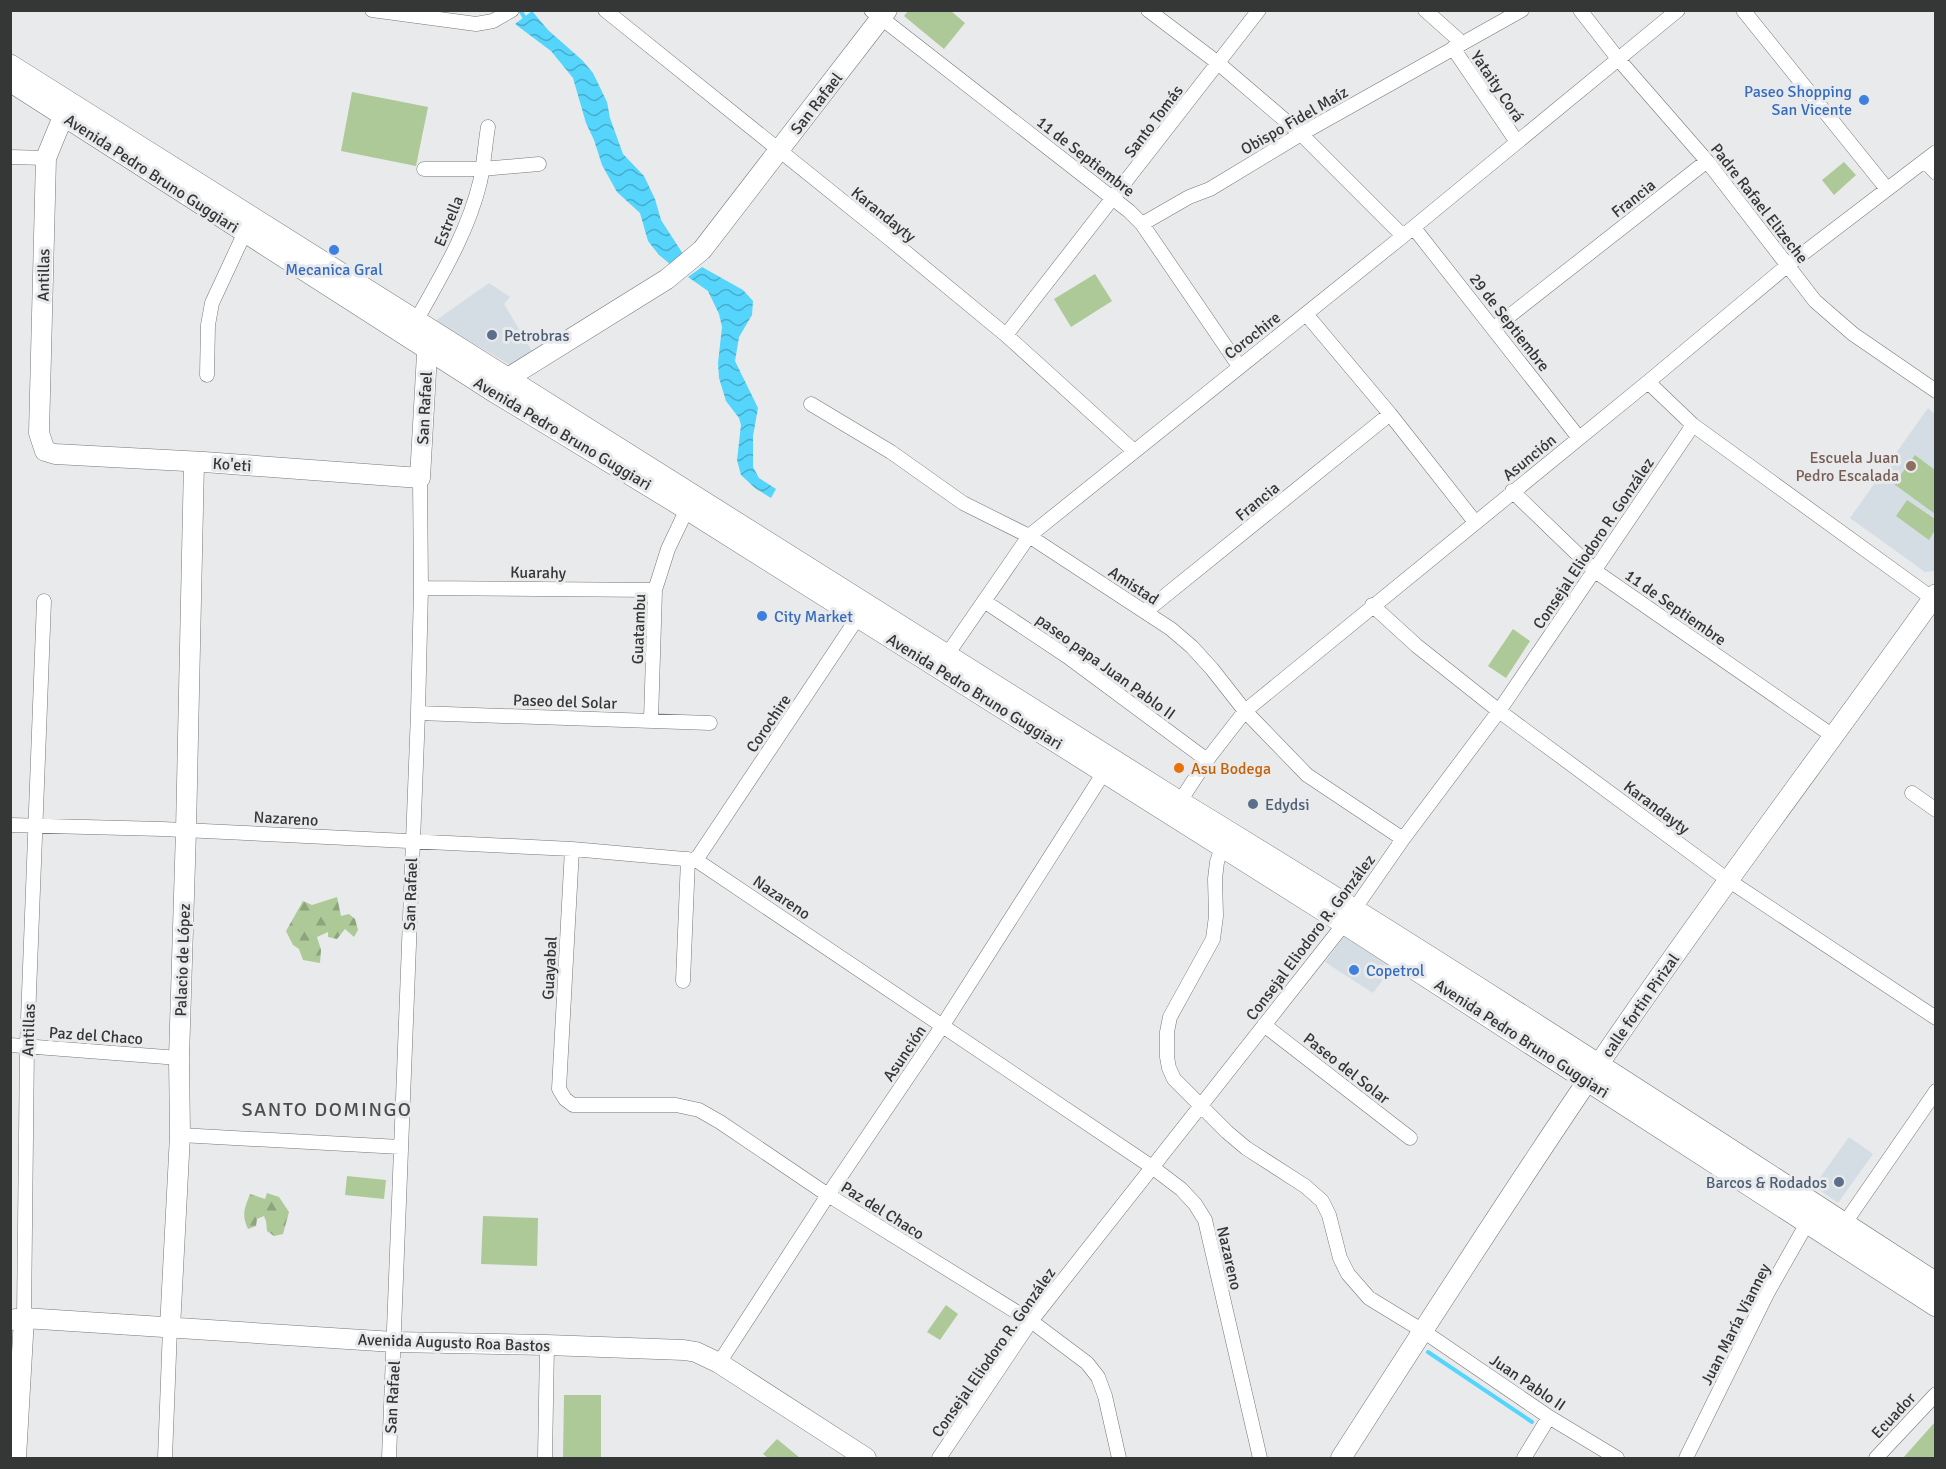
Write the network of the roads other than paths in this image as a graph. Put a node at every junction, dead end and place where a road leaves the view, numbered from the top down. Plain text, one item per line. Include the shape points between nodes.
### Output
1 (372, 10) edge
2 (605, 10) edge
3 (1148, 10) edge
4 (1259, 10) edge
5 (1425, 10) edge
6 (1522, 10) edge
7 (1580, 10) edge
8 (1678, 10) edge
9 (1743, 10) edge
10 (508, 13) edge
11 (880, 13) edge
12 (1457, 46) junction
13 (1620, 60) junction
14 (1218, 63) junction
15 (10, 65) edge
16 (10, 81) edge
17 (66, 109) junction
18 (488, 127) dead end
19 (1301, 134) junction
20 (1517, 142) junction
21 (779, 151) junction
22 (1930, 156) edge
23 (10, 157) edge
24 (46, 159) junction
25 (1707, 161) junction
26 (539, 164) dead end
27 (482, 169) junction
28 (424, 170) dead end
29 (1935, 173) edge
30 (1887, 189) junction
31 (1114, 198) junction
32 (1142, 224) junction
33 (245, 232) junction
34 (1408, 232) junction
35 (1788, 265) junction
36 (1306, 314) junction
37 (1494, 328) junction
38 (424, 333) junction
39 (1006, 335) junction
40 (1239, 366) junction
41 (207, 375) dead end
42 (1648, 382) junction
43 (499, 384) junction
44 (1935, 391) edge
45 (811, 404) dead end
46 (1390, 414) junction
47 (1693, 425) junction
48 (1579, 438) junction
49 (45, 450) joint
50 (1134, 451) junction
51 (194, 462) junction
52 (420, 478) junction
53 (1512, 491) junction
54 (687, 509) junction
55 (1475, 522) junction
56 (1029, 536) junction
57 (1595, 571) junction
58 (421, 588) junction
59 (655, 590) junction
60 (1934, 598) edge
61 (44, 601) dead end
62 (984, 601) junction
63 (1372, 605) junction
64 (862, 611) junction
65 (1145, 612) junction
66 (943, 662) junction
67 (1245, 711) junction
68 (1499, 711) junction
69 (418, 713) junction
70 (651, 720) junction
71 (710, 723) dead end
72 (1833, 736) junction
73 (1207, 760) junction
74 (1108, 766) junction
75 (1912, 793) dead end
76 (1175, 808) junction
77 (1935, 810) edge
78 (10, 825) edge
79 (36, 827) junction
80 (186, 830) junction
81 (1403, 839) junction
82 (412, 841) junction
83 (1222, 847) junction
84 (572, 849) junction
85 (692, 860) junction
86 (1728, 880) junction
87 (1349, 916) junction
88 (682, 981) dead end
89 (1935, 1018) edge
90 (943, 1025) junction
91 (1264, 1025) junction
92 (10, 1045) edge
93 (27, 1046) junction
94 (178, 1058) junction
95 (1593, 1072) junction
96 (560, 1089) joint
97 (1935, 1091) edge
98 (1200, 1106) junction
99 (180, 1135) junction
100 (1410, 1138) dead end
101 (400, 1147) junction
102 (1152, 1167) junction
103 (828, 1195) junction
104 (18, 1205) edge
105 (1813, 1214) junction
106 (1839, 1231) junction
107 (1935, 1283) edge
108 (1935, 1306) edge
109 (17, 1319) edge
110 (1031, 1321) junction
111 (170, 1328) junction
112 (1422, 1331) junction
113 (394, 1342) junction
114 (547, 1345) junction
115 (719, 1363) junction
116 (1935, 1394) edge
117 (1549, 1417) junction
118 (10, 1458) edge
119 (16, 1458) edge
120 (165, 1458) edge
121 (388, 1458) edge
122 (545, 1458) edge
123 (867, 1458) edge
124 (939, 1458) edge
125 (1119, 1458) edge
126 (1260, 1458) edge
127 (1341, 1458) edge
128 (1524, 1458) edge
129 (1617, 1458) edge
130 (1686, 1458) edge
131 (1876, 1458) edge

1 - 10 street via 468,24 484,24
2 - 21 street, Karandayty
3 - 14 street, 29 de Septiembre
4 - 14 street, Santo Tomás
5 - 12 street
6 - 12 street, Obispo Fidel Maíz
7 - 13 street, Padre Rafael Elizeche
8 - 13 street, Corochire
9 - 30 street
11 - 21 street, San Rafael
11 - 31 street, 11 de Septiembre
12 - 19 street, Obispo Fidel Maíz
12 - 20 street, Yataity Corá
13 - 20 street, Corochire
13 - 25 street, Padre Rafael Elizeche
14 - 19 street, 29 de Septiembre
14 - 31 street, Santo Tomás
15 - 17 main road, Avenida Pedro Bruno Guggiari
16 - 17 main road, Avenida Pedro Bruno Guggiari
17 - 24 street, Antillas
17 - 33 main road, Avenida Pedro Bruno Guggiari
17 - 38 main road, Avenida Pedro Bruno Guggiari
18 - 27 street, Estrella
19 - 32 street, Obispo Fidel Maíz via 1210,189
19 - 34 street, 29 de Septiembre
20 - 34 street, Corochire
21 - 39 street, Karandayty
21 - 43 street, San Rafael via 702,250 667,279
22 - 29 street
22 - 30 street, Asunción
23 - 24 street
24 - 49 street, Antillas via 39,434
25 - 35 street, Padre Rafael Elizeche
25 - 37 street, Francia
26 - 27 street
27 - 28 street
27 - 38 street, Estrella via 471,211
30 - 35 street, Asunción
31 - 32 street, 11 de Septiembre
31 - 39 street, Santo Tomás
32 - 40 street, 11 de Septiembre
33 - 38 main road, Avenida Pedro Bruno Guggiari
33 - 41 street via 212,303
34 - 36 street, Corochire
34 - 37 street, 29 de Septiembre
35 - 42 street, Asunción
35 - 44 street, Padre Rafael Elizeche via 1834,319
36 - 40 street, Corochire
36 - 46 street
37 - 48 street, 29 de Septiembre
38 - 43 main road, Avenida Pedro Bruno Guggiari
38 - 52 street, San Rafael
39 - 50 street, Karandayty
40 - 50 street, Corochire
42 - 47 street
42 - 48 street, Asunción
43 - 54 main road, Avenida Pedro Bruno Guggiari
43 - 64 main road, Avenida Pedro Bruno Guggiari
45 - 56 street, Amistad via 891,452 963,502
46 - 55 street
46 - 65 street, Francia
47 - 57 street, Consejal Eliodoro R. González
47 - 60 street
48 - 53 street, Asunción
49 - 51 street, Ko'eti via 73,456
50 - 56 street, Corochire
51 - 52 street, Ko'eti
51 - 80 street, Palacio de López
52 - 58 street, San Rafael
53 - 55 street, Asunción
53 - 57 street, 11 de Septiembre
54 - 59 street, Guatambu
54 - 64 main road, Avenida Pedro Bruno Guggiari
55 - 63 street, Asunción
56 - 62 street, Corochire
56 - 65 street, Amistad
57 - 68 street, Consejal Eliodoro R. González
57 - 72 street, 11 de Septiembre
58 - 59 street, Kuarahy
58 - 69 street, San Rafael
59 - 70 street, Guatambu
60 - 72 street, calle fortin Pirizal
61 - 79 street, Antillas
62 - 66 street, Corochire
62 - 73 street, paseo papa Juan Pablo II via 1068,657
63 - 67 street, Asunción
63 - 68 street, Karandayty
64 - 66 main road, Avenida Pedro Bruno Guggiari
64 - 85 street, Corochire
65 - 67 street, Amistad via 1192,647
66 - 74 main road, Avenida Pedro Bruno Guggiari
67 - 73 street, Asunción
67 - 81 street, Amistad via 1307,775
68 - 81 street, Consejal Eliodoro R. González
68 - 86 street, Karandayty
69 - 70 street, Paseo del Solar
69 - 82 street, San Rafael
70 - 71 street, Paseo del Solar
72 - 86 street, calle fortin Pirizal
73 - 76 street, Asunción
74 - 76 main road, Avenida Pedro Bruno Guggiari
74 - 90 street, Asunción
75 - 77 street
76 - 83 main road, Avenida Pedro Bruno Guggiari
76 - 87 main road, Avenida Pedro Bruno Guggiari
78 - 79 street, Nazareno
79 - 80 street, Nazareno
79 - 93 street, Antillas
80 - 82 street, Nazareno
80 - 94 street, Palacio de López
81 - 87 street, Consejal Eliodoro R. González
82 - 84 street, Nazareno
82 - 101 street, San Rafael
83 - 87 main road, Avenida Pedro Bruno Guggiari
83 - 98 street, Juan Pablo II via 1215,879 1213,939 1176,1002 1167,1032 1168,1068 1174,1080
84 - 85 street, Nazareno
84 - 96 street, Guayabal
85 - 88 street
85 - 90 street, Nazareno
86 - 89 street, Karandayty
86 - 95 street, calle fortin Pirizal
87 - 91 street, Consejal Eliodoro R. González
87 - 95 main road, Avenida Pedro Bruno Guggiari
90 - 102 street, Nazareno
90 - 103 street, Asunción
91 - 98 street, Consejal Eliodoro R. González
91 - 100 street, Paseo del Solar
92 - 93 street, Paz del Chaco
93 - 94 street, Paz del Chaco
93 - 104 street, Antillas
94 - 99 street, Palacio de López
95 - 105 main road, Avenida Pedro Bruno Guggiari
95 - 112 street, calle fortin Pirizal
96 - 103 street, Paz del Chaco via 573,1105 676,1105 699,1110
97 - 106 street
98 - 102 street, Consejal Eliodoro R. González
98 - 112 street, Juan Pablo II via 1246,1148 1322,1201 1348,1274 1370,1298
99 - 101 street
99 - 111 street, Palacio de López
101 - 113 street, San Rafael
102 - 110 street, Consejal Eliodoro R. González
102 - 126 street, Nazareno via 1181,1189 1205,1220
103 - 110 street, Paz del Chaco
103 - 115 street, Asunción
104 - 109 street, Antillas
105 - 106 main road, Avenida Pedro Bruno Guggiari
105 - 130 street, Juan María Vianney via 1768,1292
106 - 107 main road, Avenida Pedro Bruno Guggiari
106 - 108 main road, Avenida Pedro Bruno Guggiari
109 - 111 street, Avenida Augusto Roa Bastos
109 - 119 street, Antillas
110 - 124 street, Consejal Eliodoro R. González
110 - 125 street, Paz del Chaco via 1087,1363 1098,1377
111 - 113 street, Avenida Augusto Roa Bastos
111 - 120 street, Palacio de López
112 - 117 street, Juan Pablo II
112 - 127 street, calle fortin Pirizal
113 - 114 street, Avenida Augusto Roa Bastos
113 - 121 street, San Rafael
114 - 115 street, Avenida Augusto Roa Bastos via 684,1350
114 - 122 street
115 - 123 street, Avenida Augusto Roa Bastos
116 - 131 street, Ecuador
117 - 128 street
117 - 129 street, Juan Pablo II
118 - 119 street

